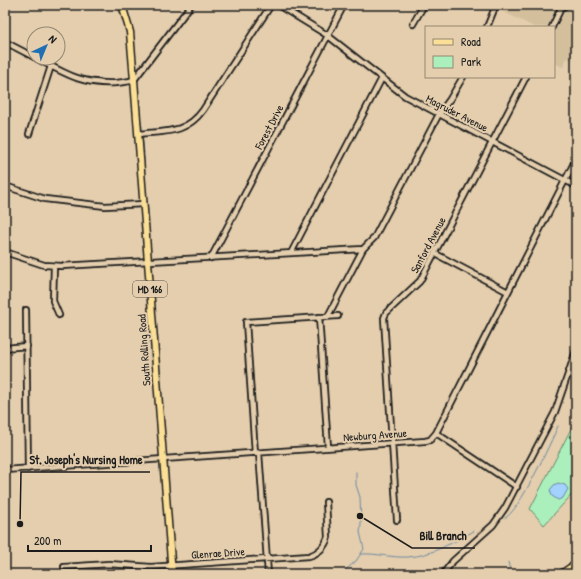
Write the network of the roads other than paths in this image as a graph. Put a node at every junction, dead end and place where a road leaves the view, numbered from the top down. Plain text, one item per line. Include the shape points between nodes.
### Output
1 (122, 5) edge
2 (191, 5) edge
3 (271, 5) edge
4 (278, 5) edge
5 (344, 5) edge
6 (424, 5) edge
7 (496, 5) edge
8 (566, 5) edge
9 (572, 5) edge
10 (576, 7) edge
11 (413, 24) dead end
12 (487, 26) edge
13 (552, 26) edge
14 (327, 35) junction
15 (5, 42) edge
16 (26, 53) edge
17 (51, 66) joint
18 (382, 78) junction
19 (462, 78) edge
20 (525, 78) edge
21 (134, 80) junction
22 (438, 114) junction
23 (29, 134) dead end
24 (139, 134) junction
25 (492, 142) junction
26 (576, 159) edge
27 (565, 180) junction
28 (5, 186) edge
29 (576, 186) edge
30 (144, 204) junction
31 (363, 249) junction
32 (5, 252) edge
33 (434, 253) junction
34 (290, 254) junction
35 (211, 258) junction
36 (148, 262) junction
37 (54, 266) junction
38 (508, 292) junction
39 (26, 310) dead end
40 (58, 315) dead end
41 (328, 316) junction
42 (338, 316) dead end
43 (319, 317) junction
44 (27, 346) junction
45 (5, 348) edge
46 (576, 351) edge
47 (436, 432) junction
48 (392, 443) junction
49 (328, 447) junction
50 (257, 453) junction
51 (163, 459) junction
52 (28, 469) junction
53 (5, 470) edge
54 (516, 487) junction
55 (326, 502) dead end
56 (397, 520) dead end
57 (267, 559) junction
58 (576, 564) edge
59 (171, 566) junction
60 (64, 567) dead end
61 (172, 574) edge
62 (268, 574) edge
63 (443, 574) edge
64 (563, 574) edge

1 - 21 main road, South Rolling Road / MD 166 via 130,32
2 - 21 street
3 - 24 street via 194,122 172,131
4 - 14 street, Magruder Avenue
5 - 14 street, Forest Drive
6 - 11 street
7 - 12 street
8 - 13 street via 561,8
9 - 10 main road
14 - 18 street, Magruder Avenue
14 - 35 street, Forest Drive
15 - 16 street
17 - 21 street via 86,81 106,83
17 - 23 street
18 - 22 street, Magruder Avenue via 405,96
18 - 34 street
19 - 22 street
20 - 25 street, Sanford Avenue
21 - 24 main road, South Rolling Road / MD 166
22 - 25 street, Magruder Avenue
22 - 31 street via 374,238
24 - 30 main road, South Rolling Road / MD 166
25 - 27 street, Magruder Avenue
25 - 33 street, Sanford Avenue
26 - 27 street
27 - 29 street, Magruder Avenue
27 - 38 street
28 - 30 street via 45,199 105,206
30 - 36 main road, South Rolling Road / MD 166
31 - 34 street
31 - 41 street
32 - 37 street
33 - 38 street
33 - 48 street, Sanford Avenue via 420,281 386,313 384,318
34 - 35 street
35 - 36 street
36 - 37 street
36 - 51 main road, South Rolling Road / MD 166
37 - 40 street via 54,301
38 - 47 street
39 - 44 street
41 - 42 street
41 - 43 street
43 - 49 street
43 - 50 street via 246,322
44 - 45 street
44 - 52 street
46 - 54 street via 555,412
47 - 48 street, Newburg Avenue via 430,440
47 - 54 street
48 - 49 street, Newburg Avenue
48 - 56 street, Sanford Avenue
49 - 50 street, Newburg Avenue
50 - 51 street, Newburg Avenue
50 - 57 street
51 - 52 street, Newburg Avenue
51 - 59 main road, South Rolling Road / MD 166
52 - 53 street, Newburg Avenue
54 - 63 street via 493,525 453,561
55 - 57 street, Glenrae Drive via 328,537 319,551 309,556
57 - 59 street, Glenrae Drive
57 - 62 street
58 - 64 main road
59 - 60 street, Glenrae Drive via 110,564
59 - 61 main road, South Rolling Road / MD 166

